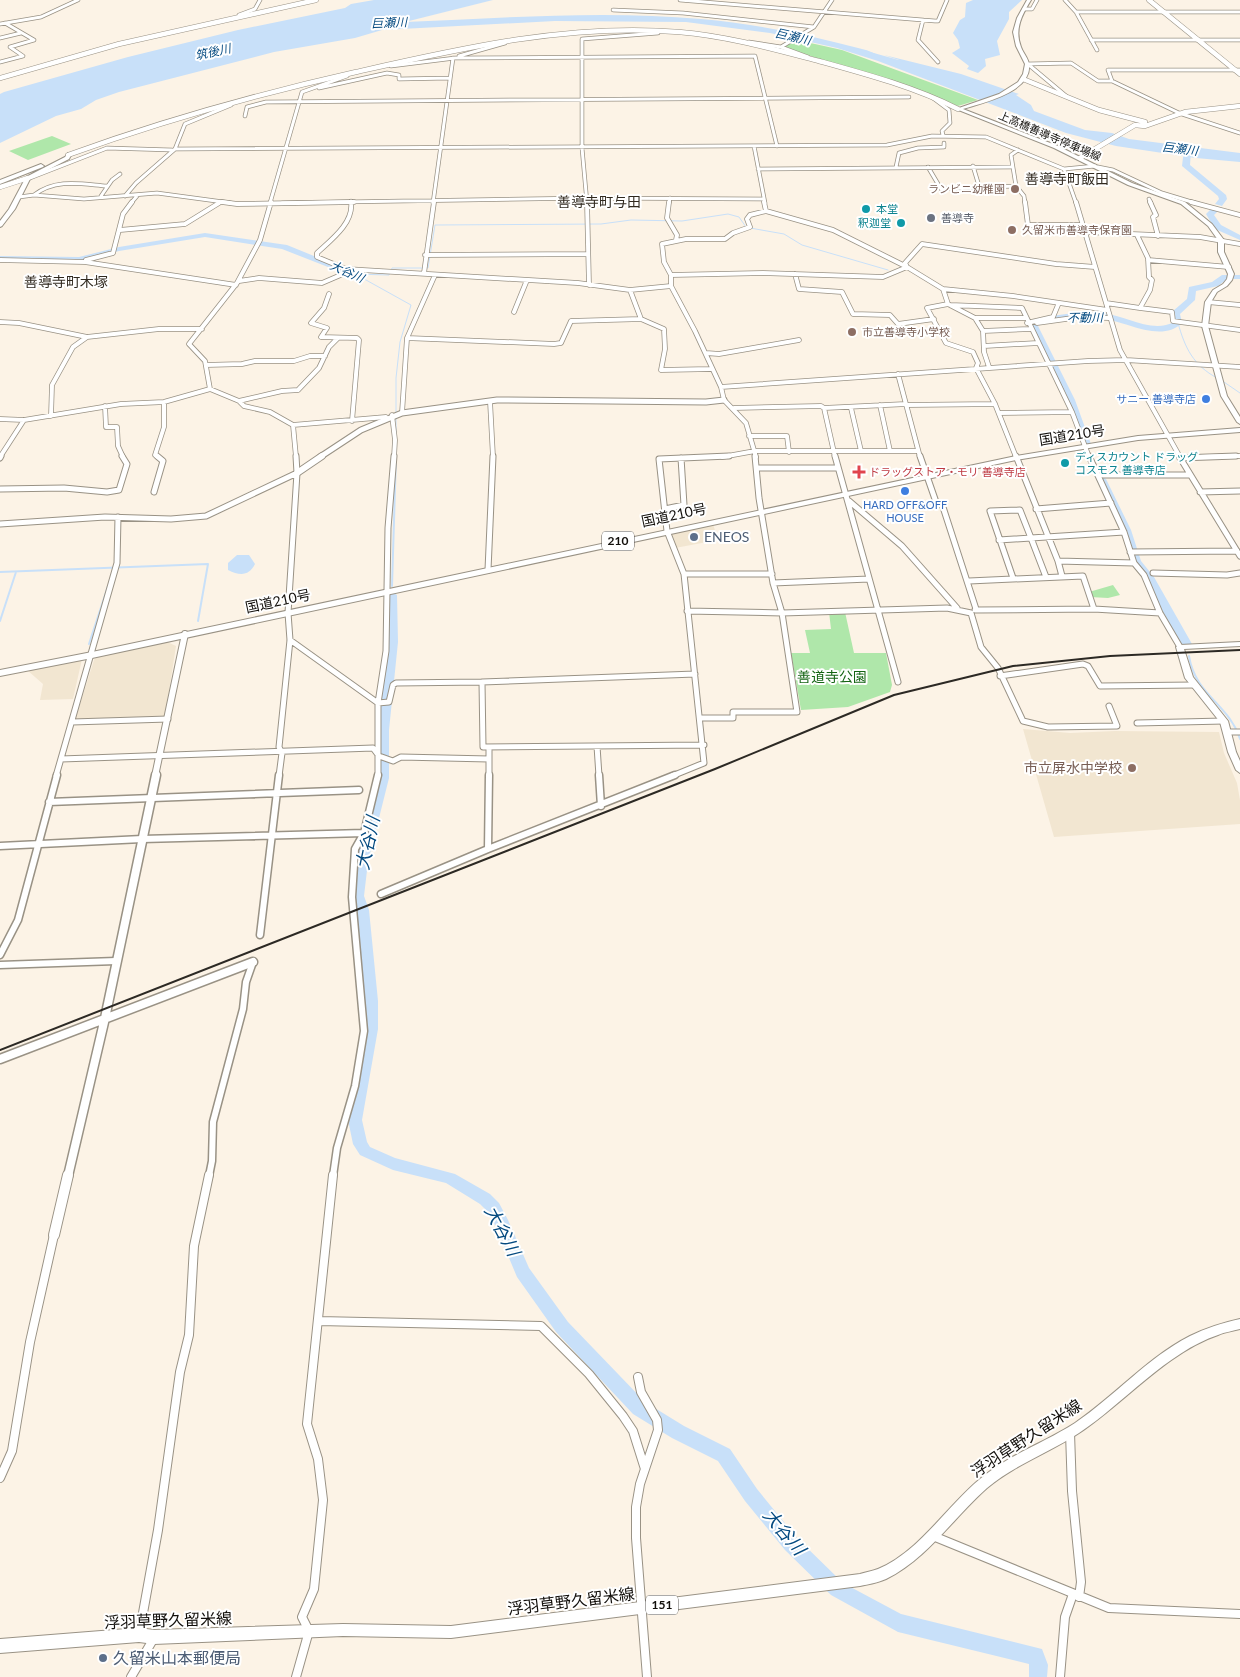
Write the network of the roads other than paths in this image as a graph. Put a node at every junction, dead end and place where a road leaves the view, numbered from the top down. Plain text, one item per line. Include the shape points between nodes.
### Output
1 (78, 0) edge
2 (260, 0) edge
3 (316, 0) edge
4 (680, 0) edge
5 (691, 0) edge
6 (832, 0) edge
7 (947, 0) edge
8 (1030, 0) edge
9 (1037, 0) edge
10 (1065, 0) edge
11 (1149, 0) edge
12 (1024, 9) junction
13 (614, 10) dead end
14 (825, 12) junction
15 (1076, 12) junction
16 (1164, 12) junction
17 (1240, 12) edge
18 (683, 13) junction
19 (923, 20) junction
20 (5, 23) junction
21 (216, 23) junction
22 (0, 24) edge
23 (814, 27) junction
24 (21, 32) junction
25 (669, 32) junction
26 (534, 36) junction
27 (0, 38) edge
28 (1091, 40) junction
29 (1198, 40) junction
30 (1240, 40) edge
31 (742, 42) junction
32 (781, 47) junction
33 (1097, 50) dead end
34 (583, 57) junction
35 (454, 58) junction
36 (810, 58) junction
37 (0, 62) edge
38 (938, 62) dead end
39 (1027, 64) junction
40 (370, 68) junction
41 (1234, 70) junction
42 (1240, 70) edge
43 (1240, 74) edge
44 (0, 78) edge
45 (450, 78) junction
46 (1023, 79) junction
47 (1112, 81) junction
48 (302, 92) junction
49 (909, 97) dead end
50 (247, 98) junction
51 (766, 98) junction
52 (933, 98) junction
53 (1066, 98) junction
54 (583, 100) junction
55 (446, 101) junction
56 (299, 102) junction
57 (1240, 106) edge
58 (960, 108) junction
59 (1180, 113) junction
60 (246, 116) dead end
61 (1149, 124) junction
62 (1240, 133) edge
63 (943, 136) junction
64 (944, 143) dead end
65 (896, 144) junction
66 (754, 146) junction
67 (777, 146) junction
68 (582, 148) junction
69 (440, 149) junction
70 (173, 150) junction
71 (286, 150) junction
72 (1018, 150) junction
73 (900, 152) junction
74 (68, 155) junction
75 (1080, 158) junction
76 (973, 166) junction
77 (1097, 166) junction
78 (896, 167) junction
79 (928, 167) junction
80 (1012, 167) junction
81 (758, 169) junction
82 (1064, 169) junction
83 (120, 174) dead end
84 (28, 178) junction
85 (0, 182) edge
86 (0, 186) edge
87 (107, 186) junction
88 (979, 186) junction
89 (1016, 186) junction
90 (34, 195) junction
91 (19, 196) junction
92 (101, 196) junction
93 (125, 196) junction
94 (138, 196) junction
95 (587, 198) junction
96 (670, 198) junction
97 (1149, 199) dead end
98 (432, 200) junction
99 (763, 200) junction
100 (352, 201) junction
101 (219, 203) junction
102 (270, 204) junction
103 (766, 211) junction
104 (1240, 215) edge
105 (0, 225) edge
106 (1082, 225) junction
107 (120, 230) junction
108 (1084, 232) junction
109 (1137, 235) junction
110 (1158, 236) junction
111 (676, 240) junction
112 (1221, 240) junction
113 (1240, 244) edge
114 (588, 254) junction
115 (425, 255) junction
116 (0, 260) edge
117 (1148, 260) junction
118 (76, 262) junction
119 (907, 267) junction
120 (1095, 267) junction
121 (352, 270) junction
122 (424, 273) junction
123 (1230, 273) junction
124 (795, 274) junction
125 (435, 275) junction
126 (671, 275) junction
127 (527, 280) junction
128 (239, 281) junction
129 (236, 285) junction
130 (589, 285) junction
131 (671, 286) junction
132 (943, 289) junction
133 (630, 290) junction
134 (329, 294) dead end
135 (1208, 302) junction
136 (1106, 303) junction
137 (949, 304) junction
138 (1058, 304) junction
139 (1240, 306) edge
140 (1140, 308) junction
141 (1107, 310) junction
142 (514, 312) dead end
143 (975, 318) junction
144 (1109, 318) junction
145 (641, 319) junction
146 (934, 320) junction
147 (1026, 321) junction
148 (0, 322) edge
149 (1037, 323) dead end
150 (1204, 325) junction
151 (202, 329) junction
152 (1030, 329) junction
153 (1240, 330) edge
154 (983, 331) junction
155 (87, 337) junction
156 (338, 338) junction
157 (407, 338) junction
158 (799, 340) dead end
159 (1038, 343) junction
160 (984, 346) junction
161 (706, 353) junction
162 (325, 356) junction
163 (1126, 360) junction
164 (1050, 363) junction
165 (1214, 364) junction
166 (206, 365) junction
167 (1239, 366) edge
168 (989, 367) junction
169 (976, 368) junction
170 (711, 370) junction
171 (898, 374) junction
172 (1220, 380) joint
173 (721, 387) junction
174 (210, 389) junction
175 (724, 400) junction
176 (239, 401) junction
177 (490, 401) junction
178 (164, 402) junction
179 (880, 404) junction
180 (907, 404) junction
181 (995, 404) junction
182 (105, 406) junction
183 (734, 408) junction
184 (824, 408) junction
185 (851, 408) junction
186 (1072, 412) junction
187 (402, 413) junction
188 (999, 413) junction
189 (51, 416) junction
190 (389, 416) junction
191 (0, 419) edge
192 (24, 420) junction
193 (352, 421) junction
194 (1240, 422) edge
195 (293, 425) junction
196 (1240, 430) edge
197 (749, 436) junction
198 (1169, 436) junction
199 (1084, 446) junction
200 (755, 451) junction
201 (861, 451) junction
202 (890, 451) junction
203 (918, 451) junction
204 (789, 452) junction
205 (833, 452) junction
206 (1240, 456) edge
207 (0, 458) edge
208 (681, 458) junction
209 (1016, 458) junction
210 (1180, 458) junction
211 (757, 468) junction
212 (837, 468) junction
213 (297, 473) junction
214 (1102, 475) dead end
215 (1190, 475) junction
216 (927, 477) junction
217 (0, 489) edge
218 (1240, 491) edge
219 (154, 492) dead end
220 (1200, 492) junction
221 (844, 493) junction
222 (1111, 503) junction
223 (664, 509) junction
224 (1036, 509) junction
225 (762, 511) junction
226 (118, 517) junction
227 (0, 524) edge
228 (667, 531) junction
229 (1124, 532) junction
230 (1048, 537) junction
231 (1031, 538) junction
232 (999, 540) junction
233 (1240, 541) edge
234 (1233, 542) junction
235 (1130, 552) junction
236 (1239, 554) edge
237 (1058, 561) junction
238 (1134, 563) junction
239 (488, 570) junction
240 (1240, 573) edge
241 (684, 574) junction
242 (772, 574) junction
243 (1153, 574) dead end
244 (1062, 576) junction
245 (1046, 577) junction
246 (1014, 578) junction
247 (869, 579) junction
248 (969, 581) junction
249 (773, 583) junction
250 (388, 592) junction
251 (956, 608) junction
252 (976, 608) junction
253 (1094, 609) junction
254 (880, 610) junction
255 (687, 612) junction
256 (288, 613) junction
257 (782, 613) junction
258 (971, 613) junction
259 (1160, 613) junction
260 (185, 634) junction
261 (290, 640) junction
262 (1240, 644) edge
263 (1180, 647) junction
264 (92, 655) junction
265 (0, 672) edge
266 (694, 674) junction
267 (1000, 676) junction
268 (482, 682) junction
269 (898, 682) dead end
270 (1195, 685) junction
271 (378, 703) junction
272 (1109, 706) dead end
273 (700, 718) junction
274 (168, 719) junction
275 (1224, 721) junction
276 (72, 722) junction
277 (1137, 723) dead end
278 (1235, 732) edge
279 (378, 738) junction
280 (704, 745) junction
281 (597, 746) junction
282 (489, 747) junction
283 (373, 748) junction
284 (282, 753) junction
285 (160, 756) junction
286 (380, 756) junction
287 (61, 759) junction
288 (489, 759) junction
289 (1240, 770) edge
290 (359, 790) dead end
291 (278, 793) junction
292 (151, 798) junction
293 (49, 802) junction
294 (601, 806) junction
295 (364, 833) junction
296 (273, 836) junction
297 (142, 838) junction
298 (38, 842) junction
299 (0, 846) edge
300 (488, 849) junction
301 (381, 894) dead end
302 (260, 935) dead end
303 (0, 955) edge
304 (116, 960) junction
305 (253, 962) joint
306 (0, 965) edge
307 (105, 1018) junction
308 (0, 1059) edge
309 (54, 1235) joint
310 (319, 1321) junction
311 (1240, 1324) edge
312 (638, 1377) dead end
313 (1070, 1432) junction
314 (645, 1469) junction
315 (0, 1478) edge
316 (931, 1535) junction
317 (1076, 1595) junction
318 (641, 1608) junction
319 (1240, 1614) edge
320 (309, 1631) junction
321 (139, 1636) junction
322 (154, 1637) junction
323 (0, 1646) edge
324 (131, 1677) edge
325 (296, 1677) edge
326 (647, 1677) edge
327 (1060, 1677) edge

1 - 20 street via 41,17
2 - 21 street via 257,7 249,12
3 - 21 street
4 - 5 street
5 - 14 street
5 - 18 street
6 - 14 street
7 - 19 street via 938,21
8 - 12 main road
9 - 12 street via 1032,8
10 - 15 street
11 - 16 street
12 - 39 main road via 1014,31
13 - 18 street
14 - 19 street
14 - 23 street
15 - 16 street
15 - 28 street
16 - 17 street
16 - 29 street
18 - 23 street
19 - 38 street via 918,40
20 - 22 street
20 - 24 street
21 - 44 street via 93,50
23 - 32 street
24 - 27 street
24 - 37 street via 34,40 10,47 23,56
25 - 26 street via 587,31
25 - 31 street
25 - 34 street via 583,37
26 - 35 street
26 - 40 street
28 - 29 street
28 - 33 street
29 - 30 street
29 - 41 street
31 - 32 street
31 - 36 street
32 - 36 street
34 - 35 street
34 - 51 street via 755,56
34 - 54 street
35 - 40 street
35 - 45 street
36 - 52 street
39 - 46 main road
39 - 47 street via 1071,63 1098,81
39 - 53 street
40 - 48 street
40 - 50 street
41 - 42 street
41 - 43 street
41 - 47 street via 1108,70
45 - 48 street via 399,79 400,75 387,73
45 - 55 street
46 - 53 street
46 - 58 main road, 上高橋善導寺停車場線 via 1006,92
47 - 59 street
48 - 56 street
49 - 51 street
50 - 70 street via 185,124
50 - 74 street
51 - 54 street
51 - 67 street
52 - 58 street
52 - 63 street via 949,110 950,123 942,131
53 - 61 street
54 - 55 street
54 - 68 street
55 - 56 street
55 - 69 street
56 - 60 street via 261,103 246,107
56 - 71 street
57 - 59 street
58 - 75 main road, 上高橋善導寺停車場線
59 - 61 street
59 - 62 street
61 - 75 street via 1133,126
63 - 65 street
63 - 72 street via 986,137
64 - 73 street via 944,148
65 - 67 street
65 - 73 street
66 - 67 street
66 - 68 street
66 - 81 street
68 - 69 street
68 - 95 street
69 - 71 street
69 - 98 street
70 - 71 street
70 - 84 street via 107,148
70 - 93 street
71 - 102 street
72 - 80 street via 1011,155
72 - 82 street
73 - 78 street
74 - 84 main road
74 - 85 main road
75 - 77 main road, 上高橋善導寺停車場線
76 - 79 street
76 - 80 street
76 - 88 street
77 - 82 street
77 - 104 street via 1188,202
77 - 112 main road, 上高橋善導寺停車場線 via 1130,184 1188,206
78 - 79 street
78 - 81 street
79 - 88 street via 939,189
80 - 89 street
81 - 99 street
82 - 106 street
83 - 87 street
84 - 86 street
84 - 91 main road
87 - 90 street via 58,182
87 - 92 street
88 - 89 street
89 - 106 street via 1024,196 1028,225
90 - 91 street
90 - 92 street via 84,199
91 - 105 main road
92 - 93 street
93 - 94 street
94 - 101 street via 162,194
94 - 107 street via 122,214
95 - 96 street
95 - 98 street
95 - 114 street
96 - 99 street
96 - 111 street via 668,218 677,235
97 - 110 street via 1156,215 1153,218
98 - 100 street
98 - 115 street
99 - 103 street
100 - 102 street
100 - 121 street via 352,209 338,236 324,245 317,255 328,264
101 - 102 street
101 - 107 street via 185,224
102 - 128 street via 260,240
103 - 111 street via 750,215 747,221 750,227 726,239
103 - 119 street via 845,234
106 - 108 street
107 - 118 street via 113,253
108 - 109 street
108 - 120 street
109 - 110 street
109 - 117 street
110 - 112 street
111 - 126 street via 662,244 664,262
112 - 113 street
112 - 123 main road, 上高橋善導寺停車場線 via 1221,252
114 - 115 street
114 - 130 street
115 - 122 street
116 - 118 street
117 - 123 street
117 - 140 street via 1152,280
118 - 129 street
119 - 120 street via 905,264 922,244
119 - 124 street via 883,277
119 - 132 street
120 - 136 street
121 - 122 street
121 - 128 street via 325,283
122 - 125 street
123 - 135 main road via 1225,285 1215,291
124 - 126 street
124 - 146 street via 799,289 842,292 853,314 890,315 898,324
125 - 127 street
125 - 157 street
126 - 131 street
127 - 130 street
127 - 142 street
128 - 129 street
129 - 151 street
130 - 133 street
131 - 133 street
131 - 161 street
132 - 137 street
132 - 138 street
133 - 145 street
134 - 156 street via 324,308 311,323 327,328 321,337
135 - 139 street
135 - 150 main road
136 - 140 street
136 - 141 street
137 - 143 street
137 - 146 street via 927,308
137 - 147 street via 1022,308
138 - 141 street
138 - 147 street via 1053,317
140 - 150 street via 1172,312 1173,321
141 - 144 street
143 - 147 street
143 - 154 street
144 - 149 street via 1080,317
144 - 163 street
145 - 157 street via 571,321 560,343 554,344
145 - 170 street via 664,329 661,370
146 - 169 street via 946,343 973,352 978,363
147 - 152 street
148 - 155 street
150 - 153 street
150 - 165 main road
151 - 155 street via 159,329
151 - 166 street via 189,344 203,356
152 - 154 street
152 - 159 street
154 - 160 street
155 - 189 street via 74,347 52,385
156 - 162 street
156 - 193 street via 359,340
157 - 187 street
158 - 161 street via 719,354
159 - 160 street
159 - 164 street
160 - 168 street
161 - 170 street
162 - 166 street via 294,361 255,360
162 - 176 street via 319,368 298,390
163 - 164 street
163 - 165 street
163 - 198 street
164 - 168 street
164 - 186 street
165 - 167 street
165 - 172 main road
166 - 174 street
168 - 169 street
169 - 171 street
169 - 181 street
170 - 173 street
171 - 173 street
171 - 180 street
172 - 194 main road via 1224,396
173 - 175 street
174 - 176 street
174 - 178 street
175 - 177 street
175 - 183 street
176 - 195 street via 251,408 270,412
177 - 187 street
177 - 239 street via 493,463
178 - 182 street
178 - 219 street via 164,427 155,455 163,461
179 - 180 street
179 - 185 street
179 - 202 street
180 - 181 street
180 - 203 street
181 - 188 street
182 - 189 street
182 - 217 street via 106,427 117,427 116,446 126,464 119,490
183 - 184 street
183 - 197 street via 746,424
184 - 185 street
184 - 205 street
185 - 201 street
186 - 188 street
186 - 199 street
187 - 190 street
188 - 209 street
189 - 192 street
190 - 193 street
190 - 213 street
190 - 250 street via 394,440 388,528
191 - 192 street
192 - 207 street
193 - 195 street
195 - 213 street
196 - 198 highway, 国道210号 / 210
197 - 200 street
197 - 204 street via 787,436
198 - 199 highway, 国道210号 / 210
198 - 210 street
199 - 209 highway, 国道210号 / 210
199 - 222 street
200 - 204 street
200 - 208 street via 719,458
200 - 211 street
201 - 202 street
201 - 205 street
202 - 203 street
203 - 216 street
204 - 205 street
205 - 212 street
206 - 210 street
208 - 223 street via 684,505
208 - 223 street via 660,459
209 - 216 highway, 国道210号 / 210
209 - 224 street
210 - 215 street
211 - 212 street
211 - 225 street
212 - 221 street
213 - 226 street via 206,516
213 - 256 street
214 - 215 street
215 - 220 street
216 - 221 highway, 国道210号 / 210
216 - 248 street via 936,502 942,504
218 - 220 street
220 - 234 street
221 - 225 highway, 国道210号 / 210
221 - 247 street
221 - 251 street via 851,505 902,546
222 - 224 street
222 - 229 street
223 - 228 street
224 - 230 street
225 - 228 highway, 国道210号 / 210
225 - 242 street
226 - 227 street
226 - 264 street via 117,563
228 - 239 highway, 国道210号 / 210
228 - 241 street
229 - 230 street
229 - 235 street
230 - 231 street
230 - 237 street
231 - 232 street
231 - 232 street via 1020,510 990,511
231 - 245 street
232 - 246 street
233 - 234 street
234 - 236 street
235 - 236 street
235 - 238 street
237 - 238 street
237 - 244 street
238 - 259 street via 1144,575
239 - 250 highway, 国道210号 / 210
240 - 243 street
241 - 242 street
241 - 255 street
242 - 249 street
244 - 245 street
244 - 253 street via 1083,576
245 - 246 street
246 - 248 street
247 - 249 street
247 - 254 street
248 - 252 street
249 - 257 street
250 - 256 highway, 国道210号 / 210
250 - 271 street via 386,651
251 - 254 street
251 - 258 street
252 - 253 street
252 - 258 street
253 - 259 street
254 - 257 street
254 - 269 street
255 - 257 street
255 - 266 street
256 - 260 highway, 国道210号 / 210
256 - 261 street
257 - 273 street via 797,712 734,712 733,718
258 - 267 street via 975,633
259 - 263 street
260 - 264 highway, 国道210号 / 210
260 - 274 street
261 - 271 street
261 - 284 street via 279,747
262 - 263 main road
263 - 270 main road via 1189,678
264 - 265 highway, 国道210号 / 210
264 - 276 street
266 - 268 street
266 - 273 street
267 - 270 street via 1083,664 1088,666 1100,686
267 - 272 street via 1013,694 1023,721 1048,727 1117,726
268 - 271 street via 396,683 389,702
268 - 282 street via 483,747
270 - 275 main road
271 - 279 street
273 - 280 street
274 - 276 street
274 - 285 street
275 - 277 street
275 - 278 main road
276 - 287 street
278 - 289 main road via 1232,752
279 - 283 street
279 - 286 street
280 - 281 street
280 - 294 street via 704,763
281 - 282 street
281 - 294 street
282 - 288 street
283 - 284 street
283 - 286 street
284 - 285 street
284 - 291 street
285 - 287 street
285 - 292 street
286 - 288 street via 394,761 402,757
286 - 295 street via 378,781
287 - 293 street
288 - 300 street
290 - 291 street
291 - 292 street
291 - 296 street
292 - 293 street
292 - 297 street
293 - 298 street
294 - 300 street
295 - 296 street
295 - 310 street via 355,849 352,896 364,1031 355,1086 337,1148
296 - 297 street
296 - 302 street
297 - 298 street
297 - 304 street
298 - 299 street
298 - 303 street via 18,920
300 - 301 street
304 - 306 street
304 - 307 street
305 - 307 street
305 - 321 street via 213,1122 212,1162 194,1246 189,1335 180,1372 158,1530
307 - 308 street
307 - 309 street
309 - 315 street via 30,1342 12,1451
310 - 314 street via 541,1326 589,1374 622,1416 632,1431
310 - 320 street via 307,1424 318,1458 323,1500 314,1588 302,1617
311 - 313 main road, 浮羽草野久留米線 / 151 via 1204,1334
312 - 314 street via 641,1392 657,1420 658,1430
313 - 316 main road, 浮羽草野久留米線 / 151 via 990,1478
313 - 317 street via 1081,1582
314 - 318 street via 636,1507
316 - 317 street
316 - 318 main road, 浮羽草野久留米線 / 151 via 903,1562 882,1574 860,1580 715,1596
317 - 319 street via 1109,1608
317 - 327 street via 1065,1617
318 - 320 main road, 浮羽草野久留米線 / 151 via 451,1632
318 - 326 street
320 - 322 main road, 浮羽草野久留米線 / 151
320 - 325 street
321 - 322 main road, 浮羽草野久留米線 / 151
321 - 323 main road, 浮羽草野久留米線 / 151
322 - 324 street

